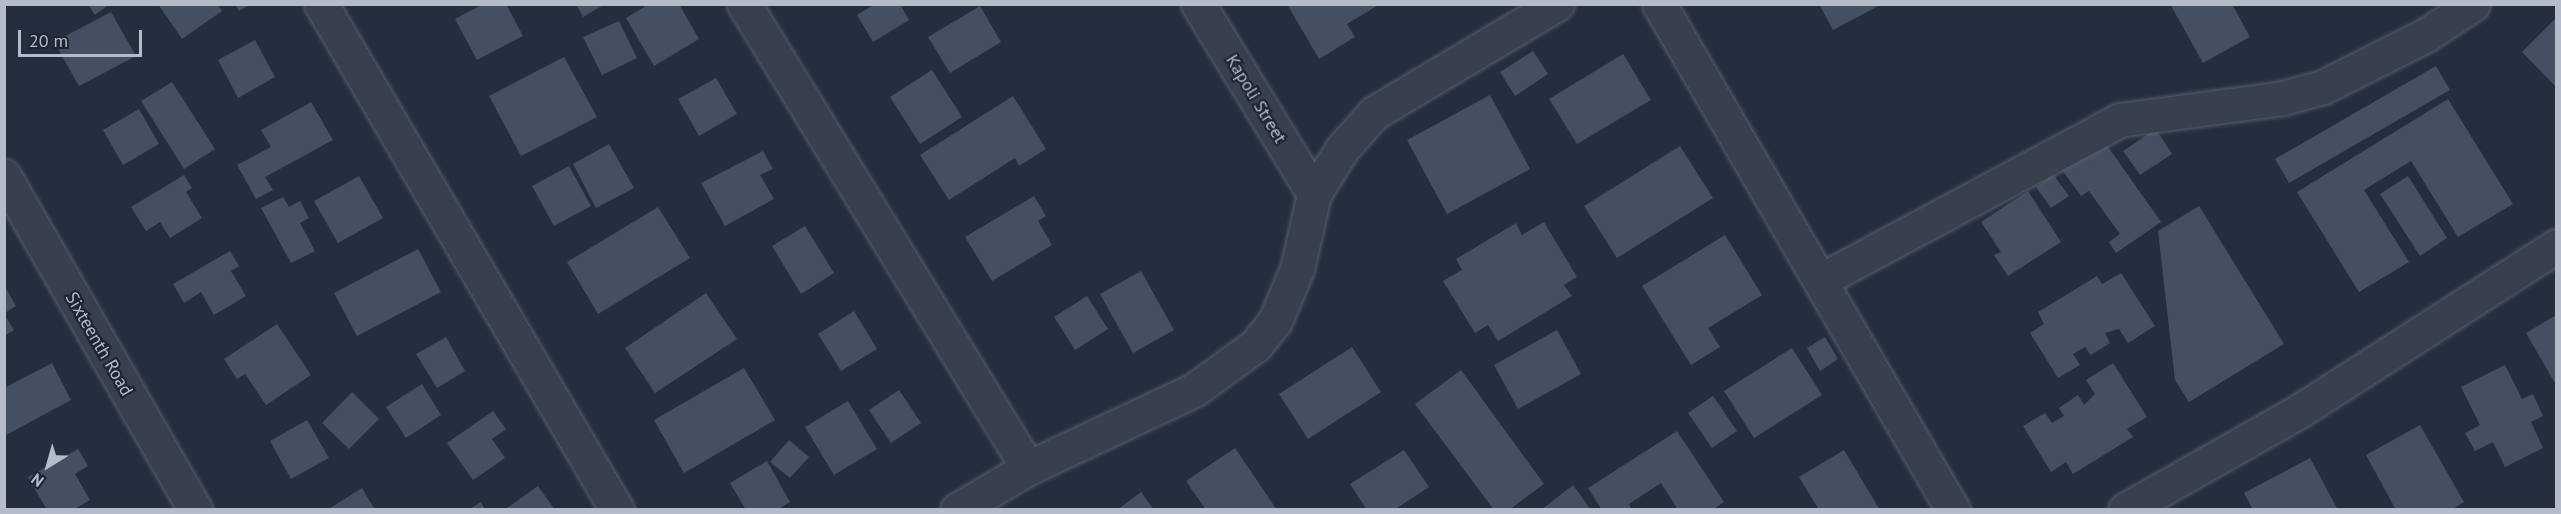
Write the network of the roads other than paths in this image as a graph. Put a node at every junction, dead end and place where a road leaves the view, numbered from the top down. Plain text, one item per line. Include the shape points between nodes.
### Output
1 (321, 4) edge
2 (744, 4) edge
3 (1198, 4) edge
4 (1557, 4) edge
5 (1659, 4) edge
6 (2473, 4) edge
7 (4, 176) edge
8 (1314, 194) junction
9 (2556, 246) edge
10 (1822, 279) junction
11 (1028, 468) junction
12 (195, 510) edge
13 (616, 510) edge
14 (957, 510) edge
15 (1953, 510) edge
16 (2125, 510) edge

1 - 13 street
2 - 11 street
3 - 8 street, Kapoli Street
4 - 8 street via 1374,113 1342,149
5 - 10 street
6 - 10 street via 2426,35 2323,87 2283,98 2119,120
7 - 12 street, Sixteenth Road
8 - 11 street via 1297,269 1275,321 1256,345 1194,390
9 - 16 street via 2301,410
10 - 15 street
11 - 14 street

